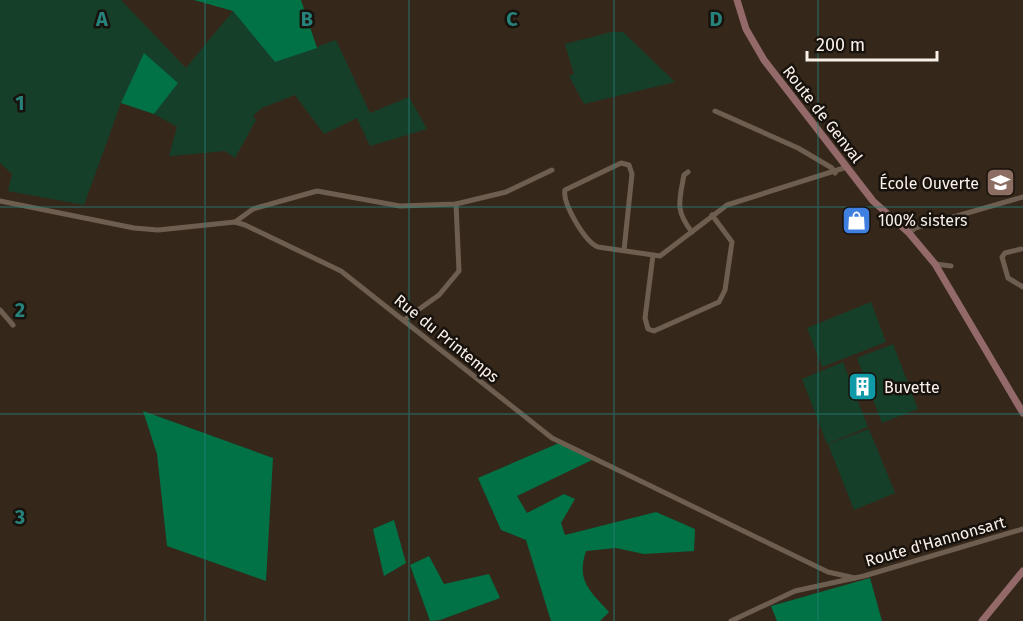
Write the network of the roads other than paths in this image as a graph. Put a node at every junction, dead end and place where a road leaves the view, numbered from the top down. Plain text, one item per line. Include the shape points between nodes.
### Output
1 (737, 0) edge
2 (715, 111) dead end
3 (847, 167) junction
4 (552, 170) dead end
5 (688, 172) dead end
6 (834, 173) junction
7 (1023, 197) edge
8 (0, 201) edge
9 (456, 204) junction
10 (712, 214) junction
11 (235, 222) junction
12 (692, 232) junction
13 (909, 233) junction
14 (1021, 249) dead end
15 (624, 250) junction
16 (653, 255) junction
17 (935, 264) junction
18 (951, 266) dead end
19 (1023, 287) edge
20 (0, 310) edge
21 (404, 320) junction
22 (13, 325) dead end
23 (1023, 412) edge
24 (1023, 529) edge
25 (1023, 571) edge
26 (855, 578) junction
27 (731, 621) edge
28 (982, 621) edge

1 - 3 main road, Route de Genval via 754,45
2 - 6 street via 798,148
3 - 6 street
3 - 13 main road, Route de Genval via 873,201
4 - 9 street via 506,192
5 - 12 street via 679,209 680,217
6 - 10 street via 727,205
7 - 13 street
8 - 11 street, Rue du Printemps via 145,230
9 - 11 street via 400,206 317,191 253,208
9 - 21 street via 459,271 439,295
10 - 12 street
10 - 16 street via 732,242 725,290 719,302 654,331 648,329 645,318
11 - 21 street, Rue du Printemps via 341,271
12 - 16 street via 664,255
13 - 17 main road, Route de Genval
14 - 19 street via 1002,257 1008,279
15 - 15 street via 632,174 629,165 621,163 563,194 588,241 598,247
15 - 16 street
17 - 18 street
17 - 23 main road, Route de Genval
20 - 22 street
21 - 26 street, Rue du Printemps via 552,438 828,572
24 - 26 street, Route d'Hannonsart
25 - 28 main road
26 - 27 street, Route d'Hannonsart via 795,591

